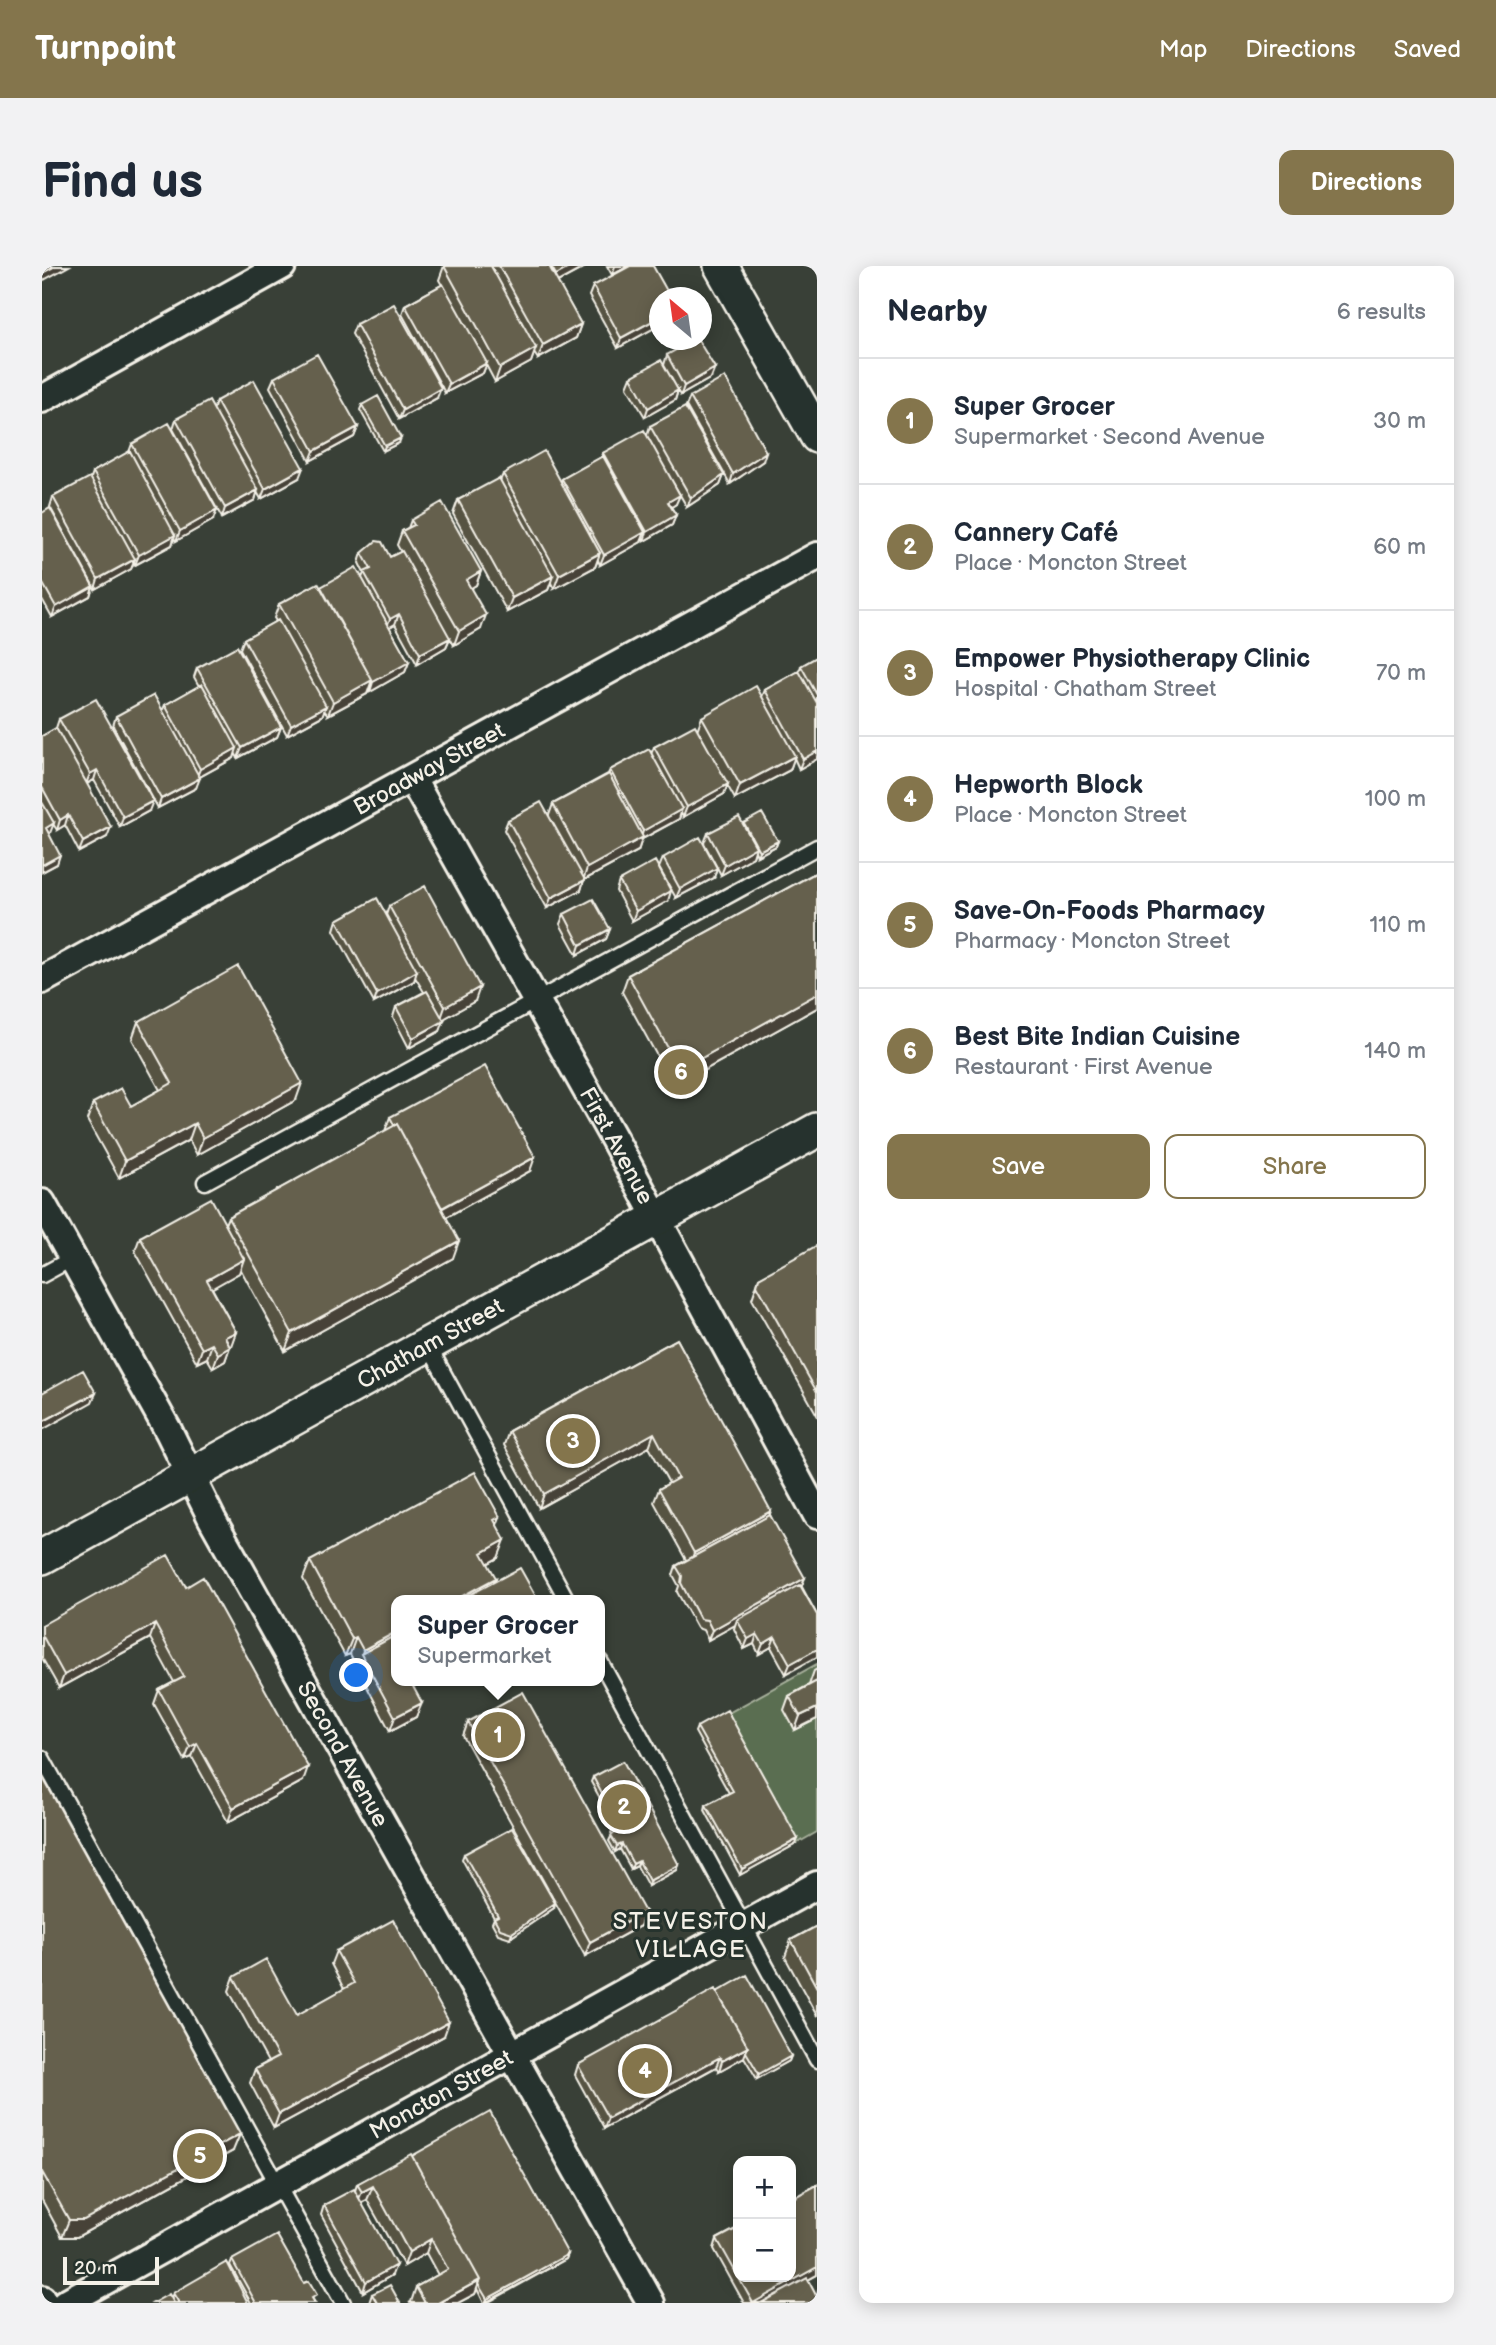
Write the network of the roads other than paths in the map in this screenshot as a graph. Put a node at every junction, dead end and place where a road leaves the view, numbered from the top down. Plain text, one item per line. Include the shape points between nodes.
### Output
1 (282, 266) edge
2 (720, 266) edge
3 (42, 399) edge
4 (817, 436) edge
5 (817, 555) edge
6 (412, 779) junction
7 (817, 847) edge
8 (42, 980) edge
9 (535, 998) junction
10 (817, 1130) edge
11 (205, 1182) dead end
12 (42, 1203) edge
13 (656, 1219) junction
14 (73, 1258) junction
15 (42, 1275) edge
16 (428, 1345) junction
17 (191, 1475) junction
18 (817, 1515) edge
19 (42, 1557) edge
20 (564, 1595) edge
21 (605, 1670) edge
22 (42, 1758) edge
23 (817, 1885) edge
24 (744, 1923) junction
25 (511, 2056) junction
26 (817, 2060) edge
27 (277, 2186) junction
28 (65, 2303) edge
29 (343, 2303) edge
30 (650, 2303) edge

1 - 3 street
2 - 4 street
5 - 6 street, Broadway Street
6 - 8 street, Broadway Street
6 - 9 street, First Avenue
7 - 9 lane via 564,987
9 - 11 lane
9 - 13 street, First Avenue
10 - 13 street, Chatham Street
12 - 14 street, Second Avenue
13 - 16 street, Chatham Street
13 - 18 street, First Avenue
14 - 15 lane
14 - 17 street, Second Avenue
16 - 17 street, Chatham Street
16 - 20 lane
17 - 19 street, Chatham Street
17 - 25 street, Second Avenue
21 - 24 lane
22 - 27 lane
23 - 24 street, Moncton Street
24 - 25 street, Moncton Street
24 - 26 lane
25 - 27 street, Moncton Street
25 - 30 street, Second Avenue
27 - 28 street, Moncton Street
27 - 29 lane

